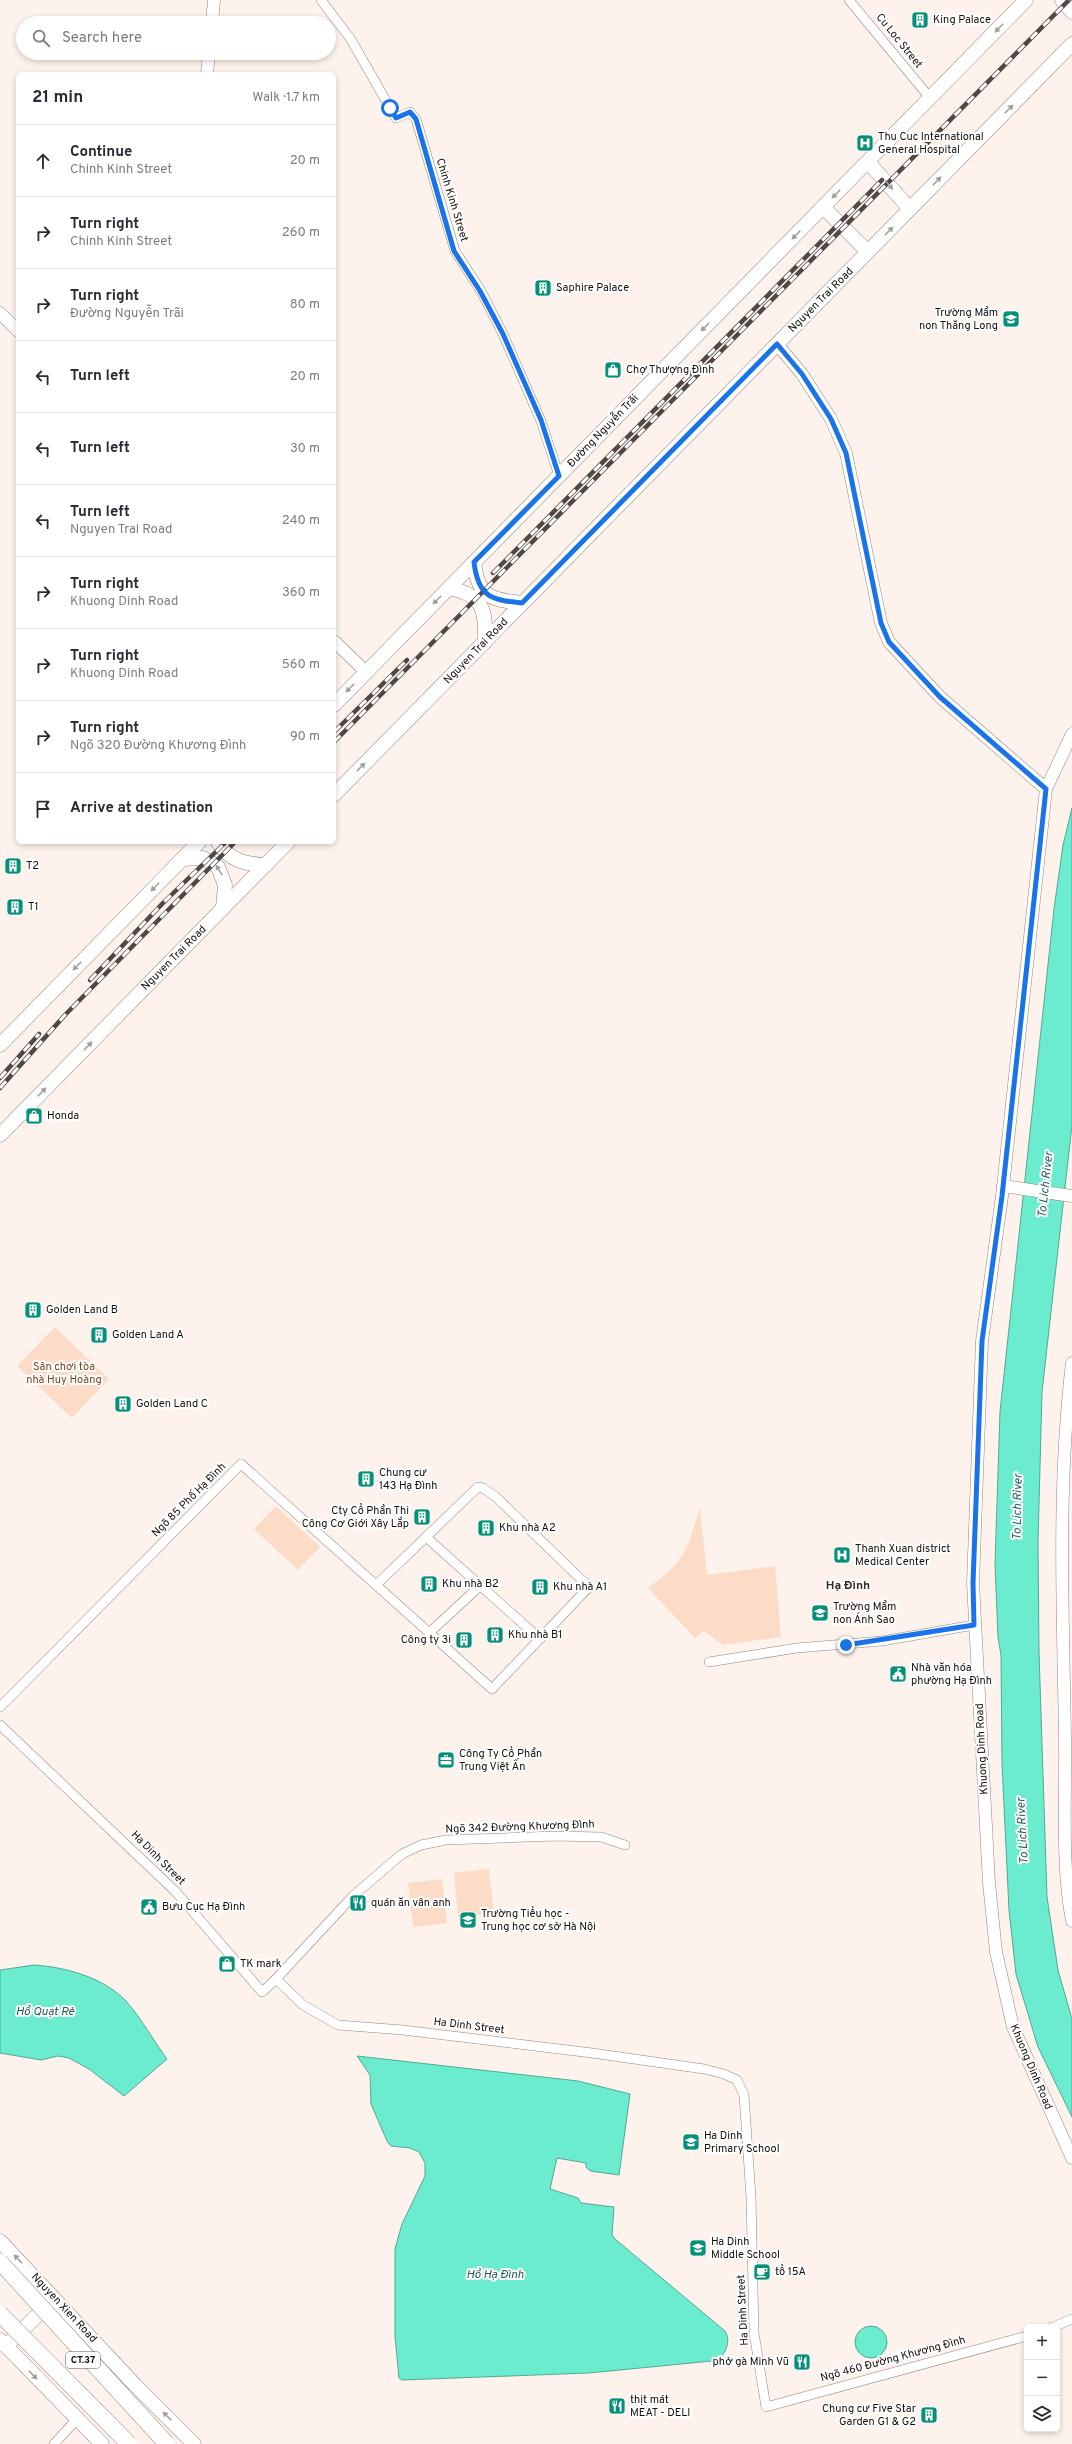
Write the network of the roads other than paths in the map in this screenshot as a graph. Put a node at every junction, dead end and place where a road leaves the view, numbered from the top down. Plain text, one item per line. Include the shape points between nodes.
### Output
1 (214, 0) edge
2 (321, 0) edge
3 (849, 0) edge
4 (1026, 0) edge
5 (1062, 0) edge
6 (1072, 12) edge
7 (213, 16) edge
8 (333, 16) edge
9 (336, 20) edge
10 (1072, 44) edge
11 (208, 60) edge
12 (207, 72) edge
13 (930, 98) junction
14 (868, 162) junction
15 (823, 207) junction
16 (910, 209) junction
17 (868, 252) junction
18 (0, 313) edge
19 (16, 329) edge
20 (777, 344) junction
21 (559, 476) junction
22 (474, 562) junction
23 (449, 588) junction
24 (522, 603) junction
25 (485, 642) junction
26 (336, 643) edge
27 (366, 672) junction
28 (336, 703) edge
29 (1072, 734) edge
30 (1046, 789) junction
31 (336, 793) edge
32 (197, 844) edge
33 (220, 844) edge
34 (286, 844) edge
35 (182, 860) junction
36 (266, 865) junction
37 (223, 908) junction
38 (0, 1045) edge
39 (0, 1135) edge
40 (1009, 1186) junction
41 (1072, 1196) edge
42 (1072, 1363) edge
43 (426, 1537) junction
44 (376, 1585) junction
45 (481, 1585) junction
46 (974, 1625) junction
47 (430, 1632) junction
48 (540, 1639) junction
49 (710, 1662) dead end
50 (0, 1707) edge
51 (0, 1725) edge
52 (1069, 1763) edge
53 (625, 1845) dead end
54 (1072, 1920) edge
55 (276, 1979) junction
56 (1072, 2158) edge
57 (0, 2241) edge
58 (0, 2262) edge
59 (0, 2276) edge
60 (55, 2298) junction
61 (0, 2314) edge
62 (1072, 2319) edge
63 (0, 2320) edge
64 (1060, 2324) edge
65 (0, 2325) edge
66 (16, 2336) junction
67 (1024, 2337) edge
68 (3, 2343) edge
69 (766, 2407) joint
70 (76, 2420) junction
71 (54, 2444) edge
72 (102, 2444) edge
73 (122, 2444) edge
74 (128, 2444) edge
75 (167, 2444) edge
76 (194, 2444) edge

1 - 7 main road
2 - 8 street, Chinh Kinh Street
3 - 13 street, Cu Loc Street
4 -> 13 main road
5 - 6 main road
9 - 21 street, Chinh Kinh Street via 350,38 396,118 410,112 416,119 454,251 480,291 503,334 541,420
16 -> 10 main road, Nguyen Trai Road
11 - 12 main road
13 - 14 main road
14 -> 15 main road
14 -> 16 main road
15 - 17 main road
15 -> 21 main road, Đường Nguyễn Trãi
17 -> 16 main road, Nguyen Trai Road
17 - 20 main road, Nguyen Trai Road
18 - 19 main road
20 - 24 main road, Nguyen Trai Road
20 - 30 main road via 802,374 831,419 846,453 879,616 889,642 940,697
21 - 22 main road, Đường Nguyễn Trãi
22 - 23 main road, Đường Nguyễn Trãi
22 - 24 main road via 478,585 493,598
23 - 25 main road via 469,593 478,601 486,620
23 -> 27 main road, Đường Nguyễn Trãi
24 - 25 main road, Nguyen Trai Road
31 -> 25 main road, Nguyen Trai Road
26 - 27 main road
27 -> 28 main road
29 - 30 main road, Khuong Dinh Road
30 - 40 main road, Khuong Dinh Road
32 - 35 main road
33 - 36 main road via 233,858 244,864
34 - 36 main road, Nguyen Trai Road
37 -> 35 main road via 225,885 218,867 203,858
35 -> 38 main road
36 - 37 main road, Nguyen Trai Road
39 -> 37 main road, Nguyen Trai Road
40 - 41 main road
40 - 46 main road, Khuong Dinh Road via 982,1341 973,1583
42 - 52 main road via 1062,1489
43 - 44 street
43 - 45 street
43 - 48 street via 478,1487 496,1497 589,1587
44 - 47 street, Ngõ 85 Phố Hạ Đình
44 - 50 street, Ngõ 85 Phố Hạ Đình via 241,1464
45 - 47 street
45 - 48 street
46 - 49 street via 882,1641 796,1648
46 - 56 main road, Khuong Dinh Road via 989,1883 999,1968 1013,2027
47 - 48 street, Ngõ 85 Phố Hạ Đình via 492,1690
51 - 55 street, Ha Dinh Street via 176,1892 262,1992
52 - 54 main road via 1068,1879
53 - 55 street, Ngõ 342 Đường Khương Đình via 601,1837 555,1836 446,1840 421,1845 402,1854 353,1896
55 - 69 street, Ha Dinh Street via 303,2005 338,2025 403,2030 592,2053 704,2069 737,2080 744,2095 750,2181 754,2333
60 -> 57 main road, Nguyen Xien Road
58 - 75 highway, bridge
59 - 75 highway, CT.37, bridge
60 - 66 main road
76 -> 60 main road, Nguyen Xien Road via 135,2385
61 - 74 highway, CT.37, bridge
62 - 64 street
63 - 66 main road
65 - 74 highway, bridge
66 - 68 main road
66 - 73 main road
67 - 69 street, Ngõ 460 Đường Khương Đình
68 -> 70 main road
70 - 71 street
70 - 72 main road

